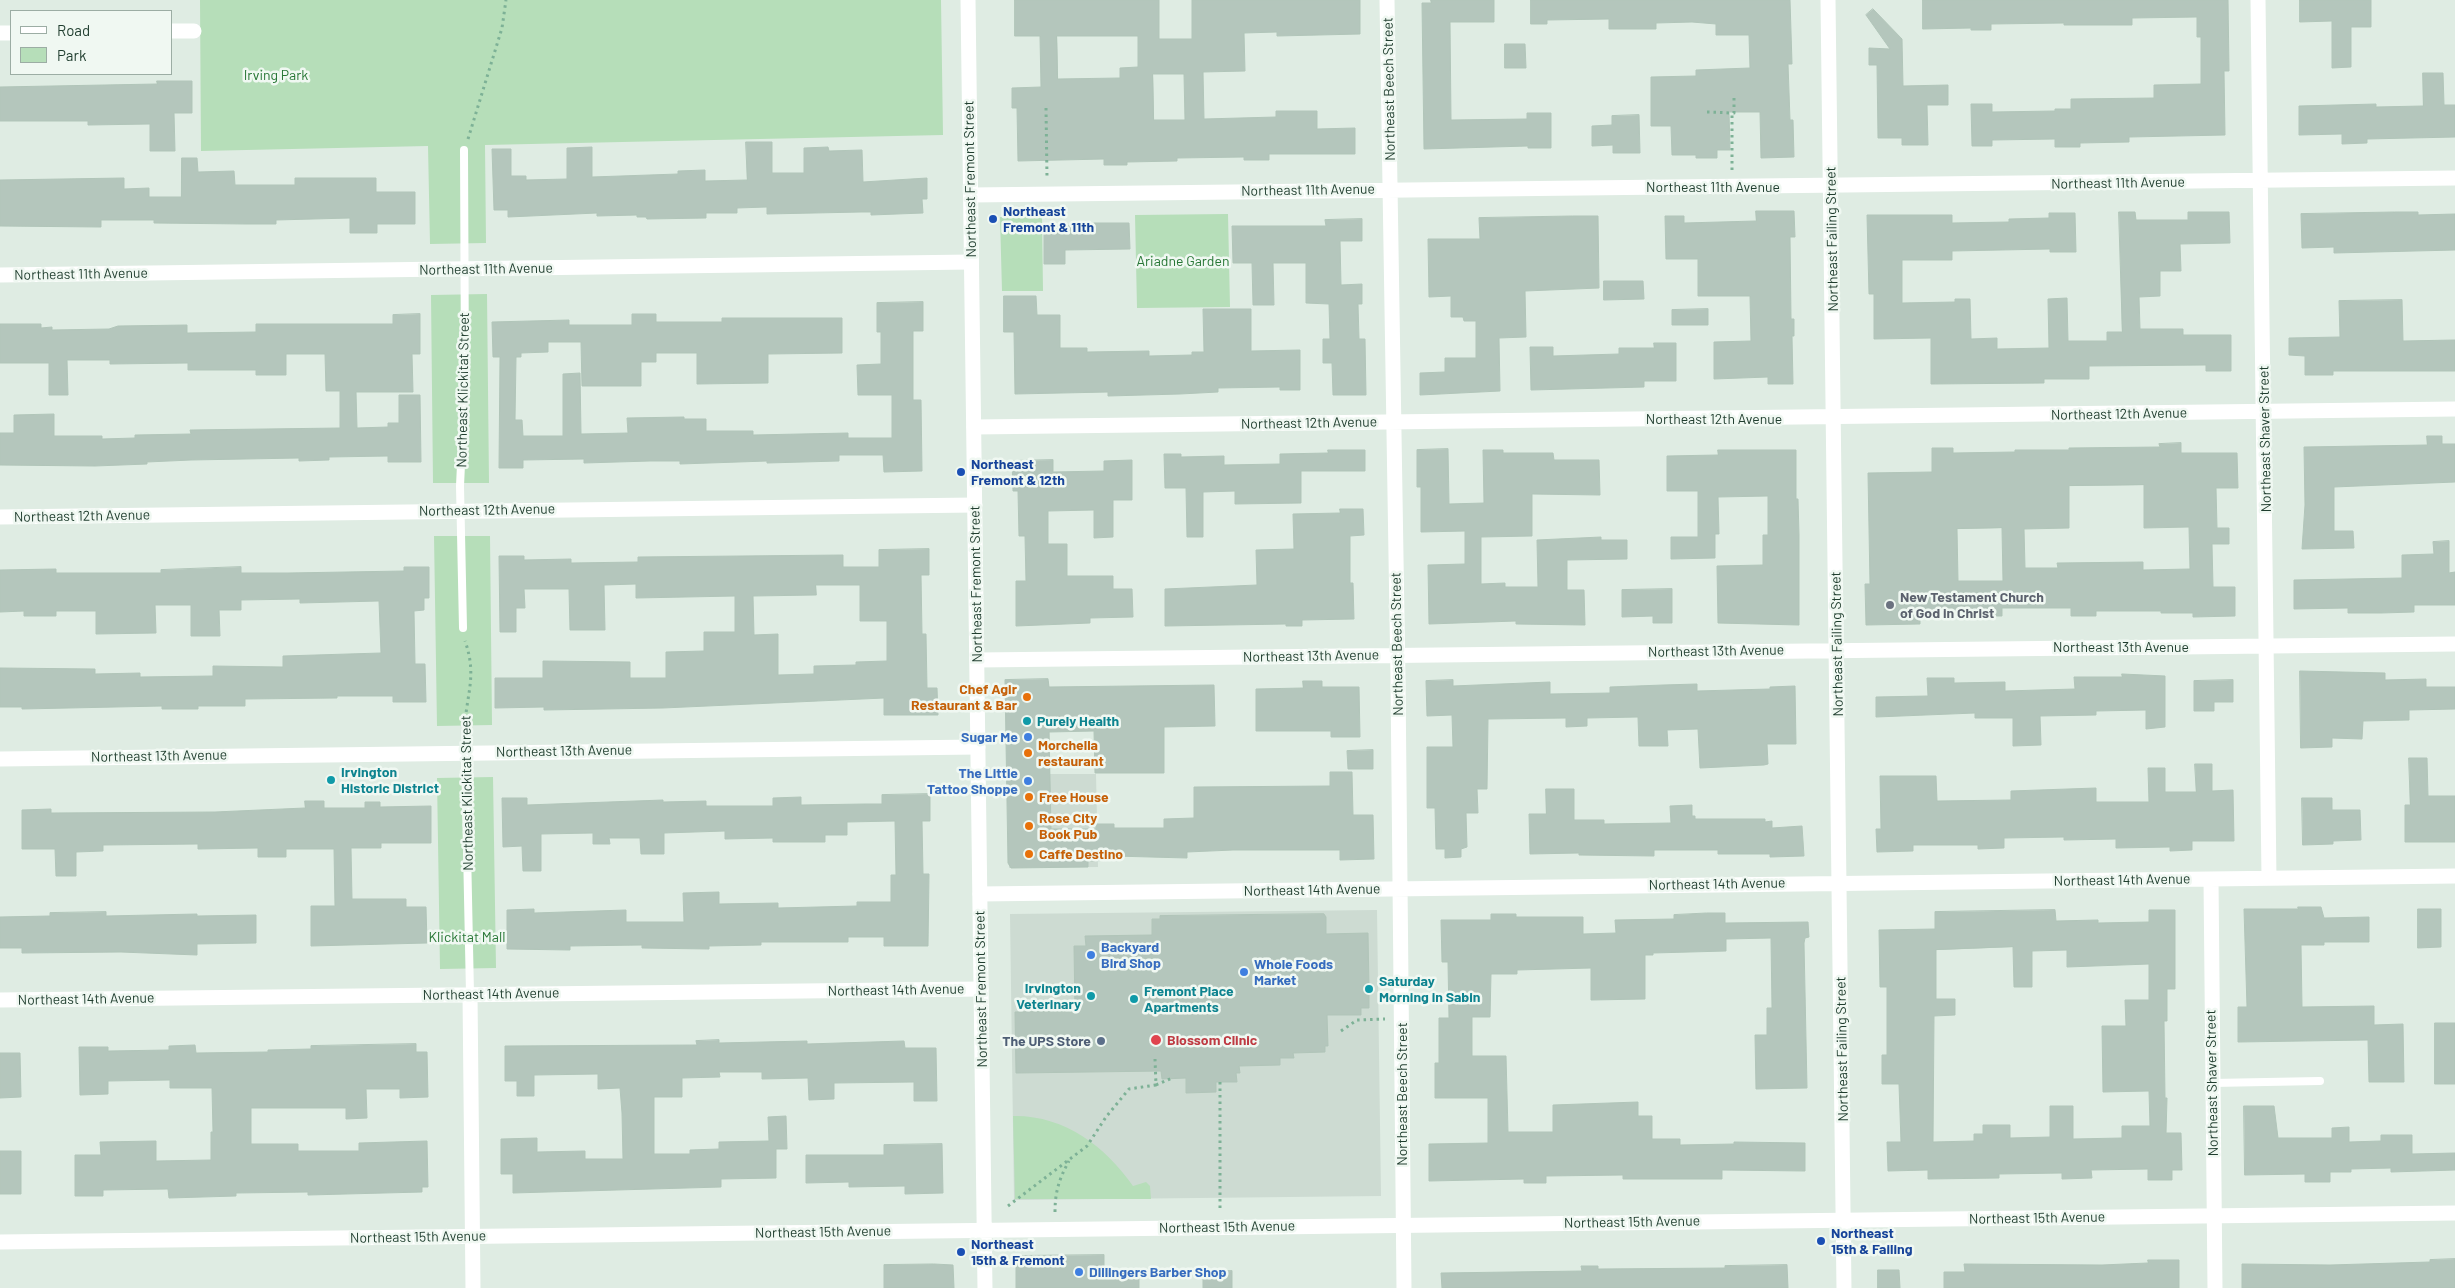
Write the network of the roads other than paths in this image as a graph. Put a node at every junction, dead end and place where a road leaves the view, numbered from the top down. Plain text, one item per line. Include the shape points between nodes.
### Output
1 (968, 0) edge
2 (1387, 0) edge
3 (1828, 0) edge
4 (2258, 0) edge
5 (194, 30) dead end
6 (172, 31) edge
7 (464, 150) road end
8 (2455, 178) edge
9 (2261, 181) junction
10 (1832, 187) junction
11 (1390, 189) junction
12 (971, 195) junction
13 (971, 262) junction
14 (464, 269) junction
15 (0, 275) edge
16 (2455, 409) edge
17 (2265, 412) junction
18 (1834, 418) junction
19 (1394, 422) junction
20 (974, 427) junction
21 (975, 505) junction
22 (461, 511) junction
23 (0, 517) edge
24 (463, 628) road end
25 (2455, 644) edge
26 (2268, 646) junction
27 (1837, 650) junction
28 (1398, 656) junction
29 (977, 660) junction
30 (978, 747) junction
31 (465, 752) junction
32 (0, 758) edge
33 (2455, 876) edge
34 (2269, 878) junction
35 (2210, 879) junction
36 (1840, 883) junction
37 (1400, 889) junction
38 (980, 894) junction
39 (981, 989) junction
40 (470, 994) junction
41 (0, 1000) edge
42 (2320, 1081) dead end
43 (2212, 1083) junction
44 (2455, 1212) edge
45 (2214, 1216) junction
46 (1843, 1220) junction
47 (1403, 1225) junction
48 (984, 1230) junction
49 (472, 1236) junction
50 (0, 1242) edge
51 (472, 1288) edge
52 (985, 1288) edge
53 (1404, 1288) edge
54 (1844, 1288) edge
55 (2215, 1288) edge

1 - 12 street, Northeast Fremont Street
2 - 11 street, Northeast Beech Street
3 - 10 street, Northeast Failing Street
4 - 9 street, Northeast Shaver Street
5 - 6 street
7 - 14 lane, Northeast Klickitat Street
8 - 9 street, Northeast 11th Avenue
9 - 10 street, Northeast 11th Avenue
9 - 17 street, Northeast Shaver Street
10 - 11 street, Northeast 11th Avenue
10 - 18 street, Northeast Failing Street
11 - 12 street, Northeast 11th Avenue
11 - 19 street, Northeast Beech Street
12 - 13 street, Northeast Fremont Street
13 - 14 street, Northeast 11th Avenue
13 - 20 street, Northeast Fremont Street
14 - 15 street, Northeast 11th Avenue
14 - 22 lane, Northeast Klickitat Street
16 - 17 street, Northeast 12th Avenue
17 - 18 street, Northeast 12th Avenue
17 - 26 street, Northeast Shaver Street
18 - 19 street, Northeast 12th Avenue
18 - 27 street, Northeast Failing Street
19 - 20 street, Northeast 12th Avenue
19 - 28 street, Northeast Beech Street
20 - 21 street, Northeast Fremont Street
21 - 22 street, Northeast 12th Avenue
21 - 29 street, Northeast Fremont Street
22 - 23 street, Northeast 12th Avenue
22 - 24 lane, Northeast Klickitat Street
25 - 26 street, Northeast 13th Avenue
26 - 27 street, Northeast 13th Avenue
26 - 34 street, Northeast Shaver Street
27 - 28 street, Northeast 13th Avenue
27 - 36 street, Northeast Failing Street
28 - 29 street, Northeast 13th Avenue
28 - 37 street, Northeast Beech Street
29 - 30 street, Northeast Fremont Street
30 - 31 street, Northeast 13th Avenue
30 - 38 street, Northeast Fremont Street
31 - 32 street, Northeast 13th Avenue
31 - 40 lane, Northeast Klickitat Street
33 - 34 street, Northeast 14th Avenue
34 - 35 street, Northeast 14th Avenue
35 - 36 street, Northeast 14th Avenue
35 - 43 street, Northeast Shaver Street
36 - 37 street, Northeast 14th Avenue
36 - 46 street, Northeast Failing Street
37 - 38 street, Northeast 14th Avenue
37 - 47 street, Northeast Beech Street
38 - 39 street, Northeast Fremont Street
39 - 40 street, Northeast 14th Avenue
39 - 48 street, Northeast Fremont Street
40 - 41 street, Northeast 14th Avenue
40 - 49 street, Northeast Klickitat Street
42 - 43 lane
43 - 45 street, Northeast Shaver Street
44 - 45 street, Northeast 15th Avenue
45 - 46 street, Northeast 15th Avenue
45 - 55 street, Northeast Shaver Street
46 - 47 street, Northeast 15th Avenue
46 - 54 street, Northeast Failing Street
47 - 48 street, Northeast 15th Avenue
47 - 53 street, Northeast Beech Street
48 - 49 street, Northeast 15th Avenue
48 - 52 street, Northeast Fremont Street
49 - 50 street, Northeast 15th Avenue
49 - 51 street, Northeast Klickitat Street

